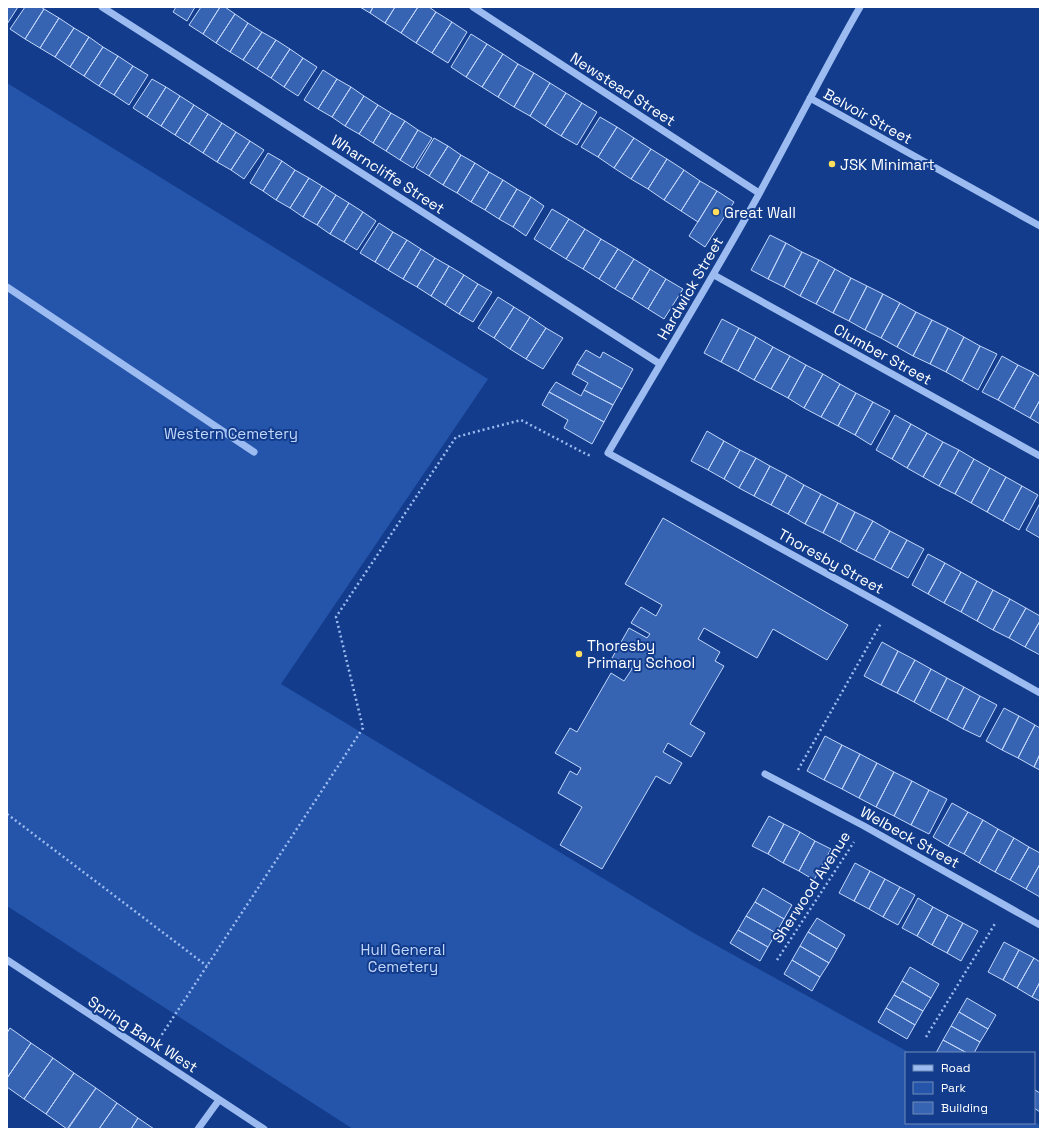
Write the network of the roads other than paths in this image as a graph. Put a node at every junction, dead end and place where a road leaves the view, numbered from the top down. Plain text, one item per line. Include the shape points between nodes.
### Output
1 (102, 7) edge
2 (473, 7) edge
3 (860, 7) edge
4 (810, 98) junction
5 (759, 193) junction
6 (1040, 226) edge
7 (714, 275) junction
8 (7, 286) edge
9 (660, 364) junction
10 (254, 452) dead end
11 (608, 453) joint
12 (1040, 456) edge
13 (1040, 693) edge
14 (765, 774) dead end
15 (1040, 925) edge
16 (7, 960) edge
17 (219, 1100) junction
18 (198, 1129) edge
19 (264, 1129) edge

1 - 9 street, Wharncliffe Street
2 - 5 street, Newstead Street
3 - 4 street, Hardwick Street
4 - 5 street, Hardwick Street
4 - 6 street, Belvoir Street
5 - 7 street, Hardwick Street
7 - 9 street, Hardwick Street
7 - 12 street, Clumber Street
8 - 10 street
9 - 11 street, Hardwick Street
11 - 13 street, Thoresby Street
14 - 15 street, Welbeck Street via 864,826
16 - 17 street, Spring Bank West
17 - 18 street
17 - 19 street, Spring Bank West

